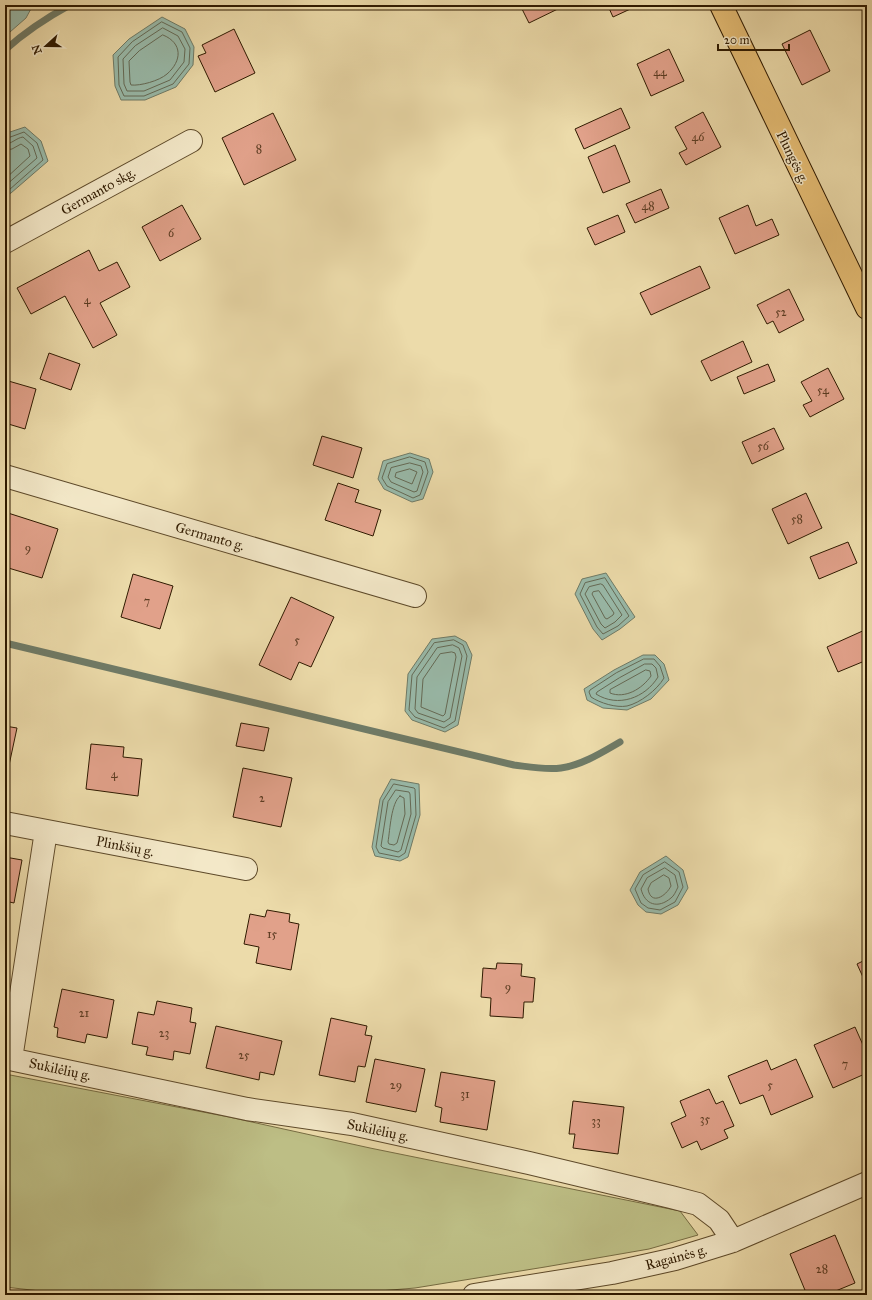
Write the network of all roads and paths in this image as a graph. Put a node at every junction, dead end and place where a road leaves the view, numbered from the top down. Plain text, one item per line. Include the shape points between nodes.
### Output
1 (721, 5) edge
2 (191, 141) dead end
3 (5, 242) edge
4 (867, 308) edge
5 (5, 476) edge
6 (415, 596) dead end
7 (5, 823) edge
8 (46, 831) junction
9 (246, 869) dead end
10 (8, 1058) edge
11 (867, 1183) edge
12 (733, 1241) junction
13 (488, 1294) edge

1 - 4 main road, Plungės g.
2 - 3 street, Germanto skg.
5 - 6 street, Germanto g.
7 - 8 street, Plinkšių g.
8 - 9 street, Plinkšių g.
8 - 10 street
10 - 12 street, Sukilėlių g. via 247,1109 352,1124 684,1200 698,1204 719,1220
11 - 12 street, Ragainės g.
12 - 13 street, Ragainės g. via 675,1259 612,1273

